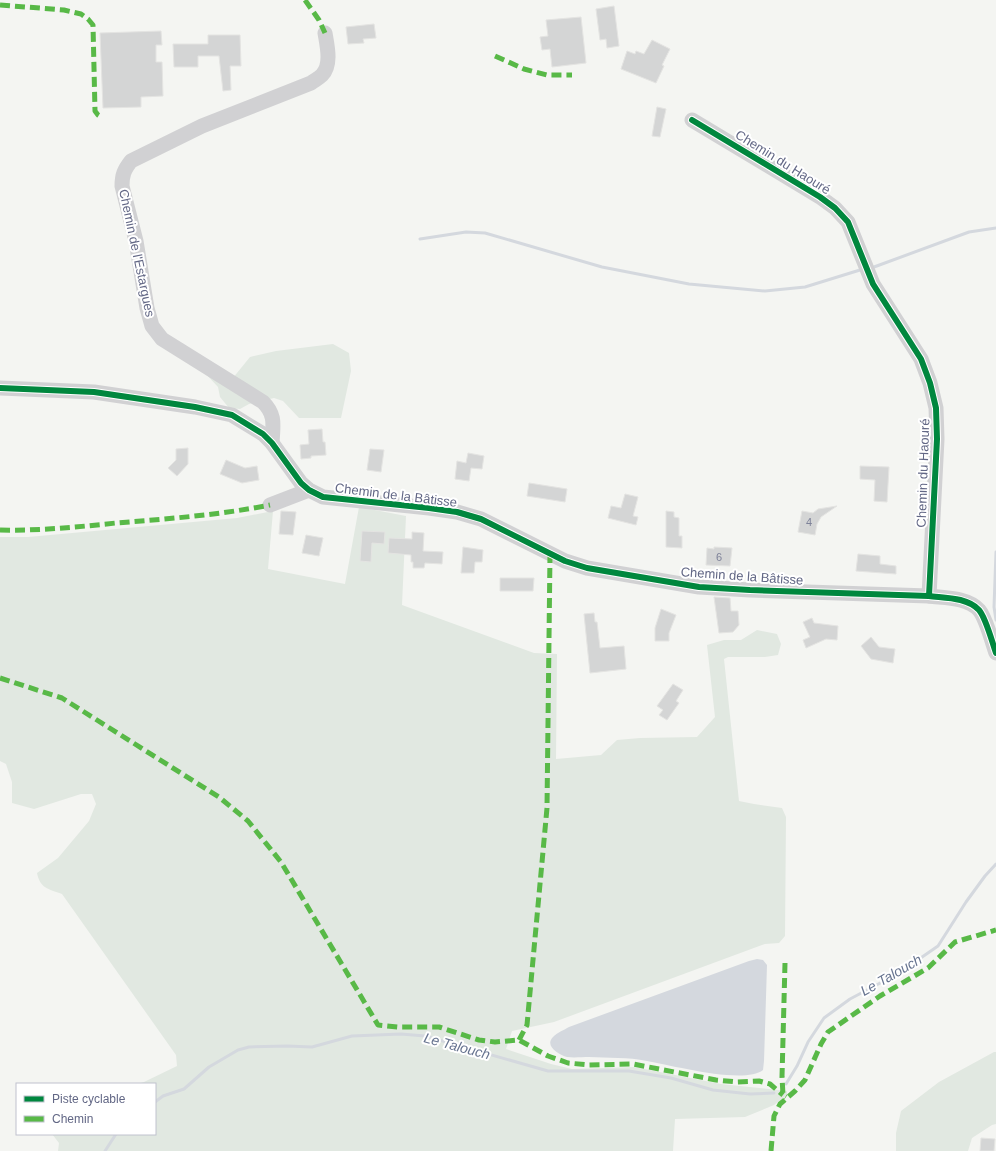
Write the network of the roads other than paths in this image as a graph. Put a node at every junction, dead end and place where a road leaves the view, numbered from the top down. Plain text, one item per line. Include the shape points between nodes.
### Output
1 (325, 33) dead end
2 (692, 120) dead end
3 (0, 388) edge
4 (272, 443) junction
5 (309, 490) junction
6 (270, 505) dead end
7 (929, 596) junction
8 (996, 653) edge

1 - 4 street, Chemin de l'Estargues via 327,63 324,74 312,83 202,126 131,162 122,176 152,326 162,339 263,402 274,420
2 - 7 street, Chemin du Haouré via 835,208 848,222 873,284 921,359 936,408 937,440
3 - 4 street, Chemin de la Bâtisse via 94,392 195,407 232,415 263,434
4 - 5 street, Chemin de la Bâtisse via 301,484
5 - 6 street
5 - 7 street, Chemin de la Bâtisse via 323,497 457,512 481,519 565,561 587,568 699,587
7 - 8 street, Chemin de la Bâtisse via 969,603 979,610

